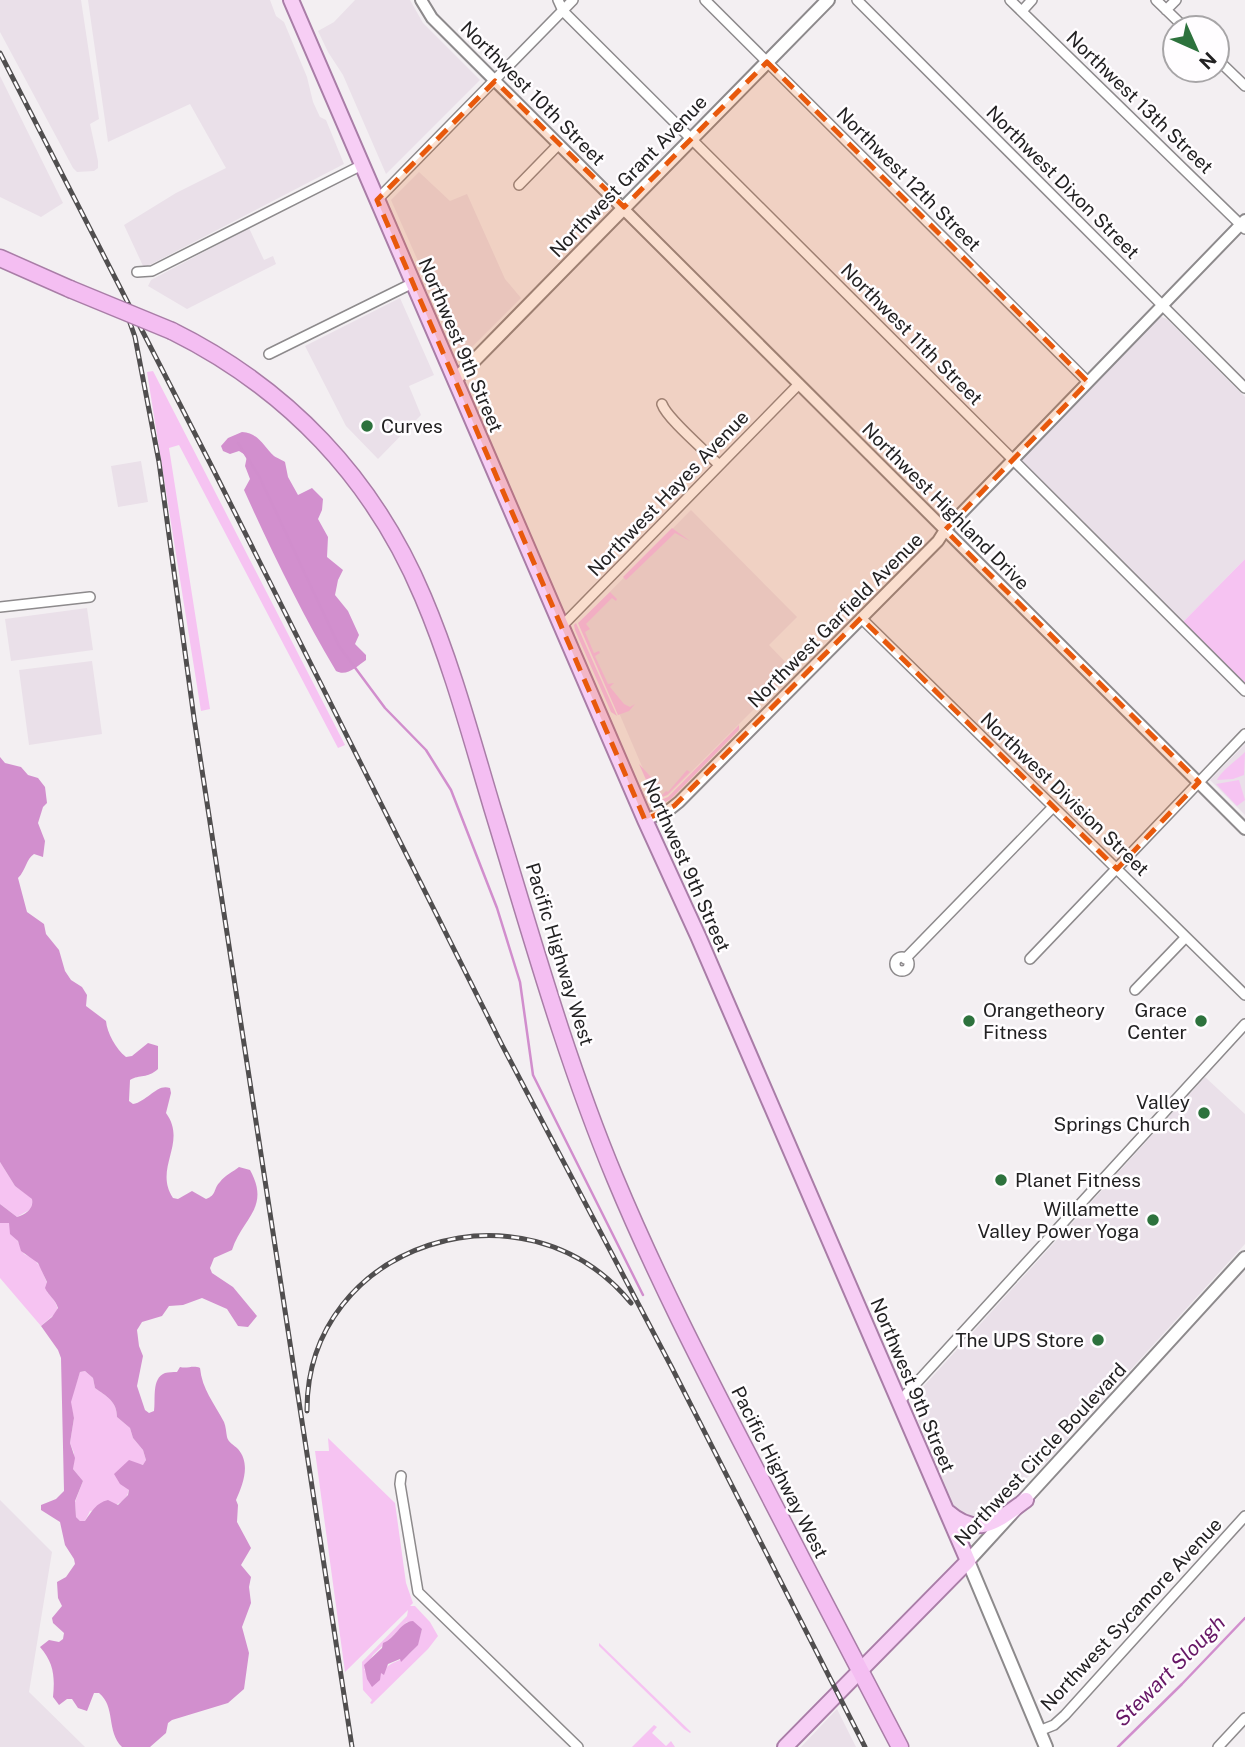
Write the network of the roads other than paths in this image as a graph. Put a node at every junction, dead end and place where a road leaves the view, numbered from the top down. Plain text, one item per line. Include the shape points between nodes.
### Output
1 (291, 0) edge
2 (421, 0) edge
3 (558, 0) edge
4 (573, 0) edge
5 (705, 0) edge
6 (828, 0) edge
7 (857, 0) edge
8 (1010, 0) edge
9 (1032, 0) edge
10 (1156, 0) edge
11 (1176, 0) edge
12 (1167, 10) junction
13 (563, 11) junction
14 (1022, 11) junction
15 (1171, 14) edge
16 (767, 62) junction
17 (495, 81) junction
18 (692, 138) junction
19 (559, 144) junction
20 (362, 165) junction
21 (519, 185) dead end
22 (377, 200) junction
23 (624, 207) junction
24 (1244, 225) edge
25 (0, 258) edge
26 (0, 271) edge
27 (137, 272) dead end
28 (413, 283) junction
29 (70, 289) junction
30 (1162, 305) junction
31 (269, 354) dead end
32 (455, 380) junction
33 (1088, 382) junction
34 (799, 384) junction
35 (1245, 388) edge
36 (663, 404) dead end
37 (1013, 459) junction
38 (719, 465) junction
39 (945, 530) junction
40 (90, 597) dead end
41 (0, 607) edge
42 (861, 618) junction
43 (562, 626) junction
44 (1245, 691) edge
45 (1245, 734) edge
46 (1199, 782) junction
47 (1053, 807) junction
48 (645, 820) junction
49 (1245, 829) edge
50 (1117, 869) junction
51 (1186, 937) junction
52 (905, 958) dead end
53 (1030, 959) dead end
54 (1135, 990) dead end
55 (1245, 995) edge
56 (1245, 1024) edge
57 (1245, 1258) edge
58 (900, 1402) junction
59 (401, 1476) dead end
60 (1026, 1500) junction
61 (947, 1511) junction
62 (1245, 1516) edge
63 (968, 1561) junction
64 (859, 1671) junction
65 (1245, 1718) edge
66 (1039, 1731) junction
67 (578, 1747) edge
68 (785, 1747) edge
69 (900, 1747) edge
70 (1046, 1747) edge
71 (1218, 1747) edge

1 - 20 main road, Northwest 9th Street
2 - 17 street, Northwest 10th Street via 432,18
3 - 13 street, Northwest 11th Street
4 - 13 street
5 - 16 street, Northwest 12th Street
6 - 16 main road, Northwest Grant Avenue
7 - 30 street, Northwest Dixon Street
8 - 14 street, Northwest 13th Street
9 - 14 street
10 - 12 street
11 - 12 street
12 - 15 street
13 - 17 street
13 - 18 street, Northwest 11th Street
14 - 24 street, Northwest 13th Street
16 - 18 main road, Northwest Grant Avenue
16 - 33 street, Northwest 12th Street
17 - 19 street, Northwest 10th Street
17 - 22 street
18 - 23 main road, Northwest Grant Avenue
18 - 37 street, Northwest 11th Street
19 - 21 street
19 - 23 street, Northwest 10th Street
20 - 22 main road, Northwest 9th Street
20 - 27 street via 152,271
22 - 28 main road, Northwest 9th Street
23 - 32 main road, Northwest Grant Avenue
23 - 34 street, Northwest Highland Drive
24 - 30 street, Northwest Garfield Avenue
25 - 29 highway
26 - 29 highway via 32,284
28 - 31 street
28 - 32 main road, Northwest 9th Street
29 - 64 highway, Pacific Highway West, bridge via 172,331 240,369 302,419 364,491 407,561 446,658 565,1041 605,1154 673,1308
30 - 33 street, Northwest Garfield Avenue
30 - 35 street, Northwest Dixon Street
32 - 43 main road, Northwest 9th Street
33 - 37 street, Northwest Garfield Avenue
34 - 38 street, Northwest Hayes Avenue
34 - 39 street, Northwest Highland Drive
36 - 38 street
37 - 39 street, Northwest Garfield Avenue
37 - 44 street, Northwest 11th Street
38 - 43 street, Northwest Hayes Avenue
39 - 42 street, Northwest Garfield Avenue
39 - 46 street, Northwest Highland Drive
40 - 41 street
42 - 47 street, Northwest Division Street
42 - 48 street, Northwest Garfield Avenue via 679,802
43 - 48 main road, Northwest 9th Street
45 - 46 street
46 - 49 street, Northwest Highland Drive
46 - 50 street
47 - 50 street, Northwest Division Street
47 - 52 street
48 - 58 main road, Northwest 9th Street
50 - 51 street, Northwest Division Street
50 - 53 street
51 - 54 street
51 - 55 street, Northwest Division Street
56 - 58 street
57 - 60 main road, Northwest Circle Boulevard
58 - 61 main road, Northwest 9th Street
59 - 67 street via 418,1592
60 - 61 main road via 997,1520 976,1527
60 - 63 main road, Northwest Circle Boulevard
61 - 63 main road, Northwest 9th Street
62 - 66 street, Northwest Sycamore Avenue via 1065,1715
63 - 64 main road, Northwest Circle Boulevard
63 - 66 main road, Northwest 9th Street
64 - 68 main road, Northwest Circle Boulevard
64 - 69 highway, Pacific Highway West
65 - 71 street
66 - 70 main road, Northwest 9th Street

